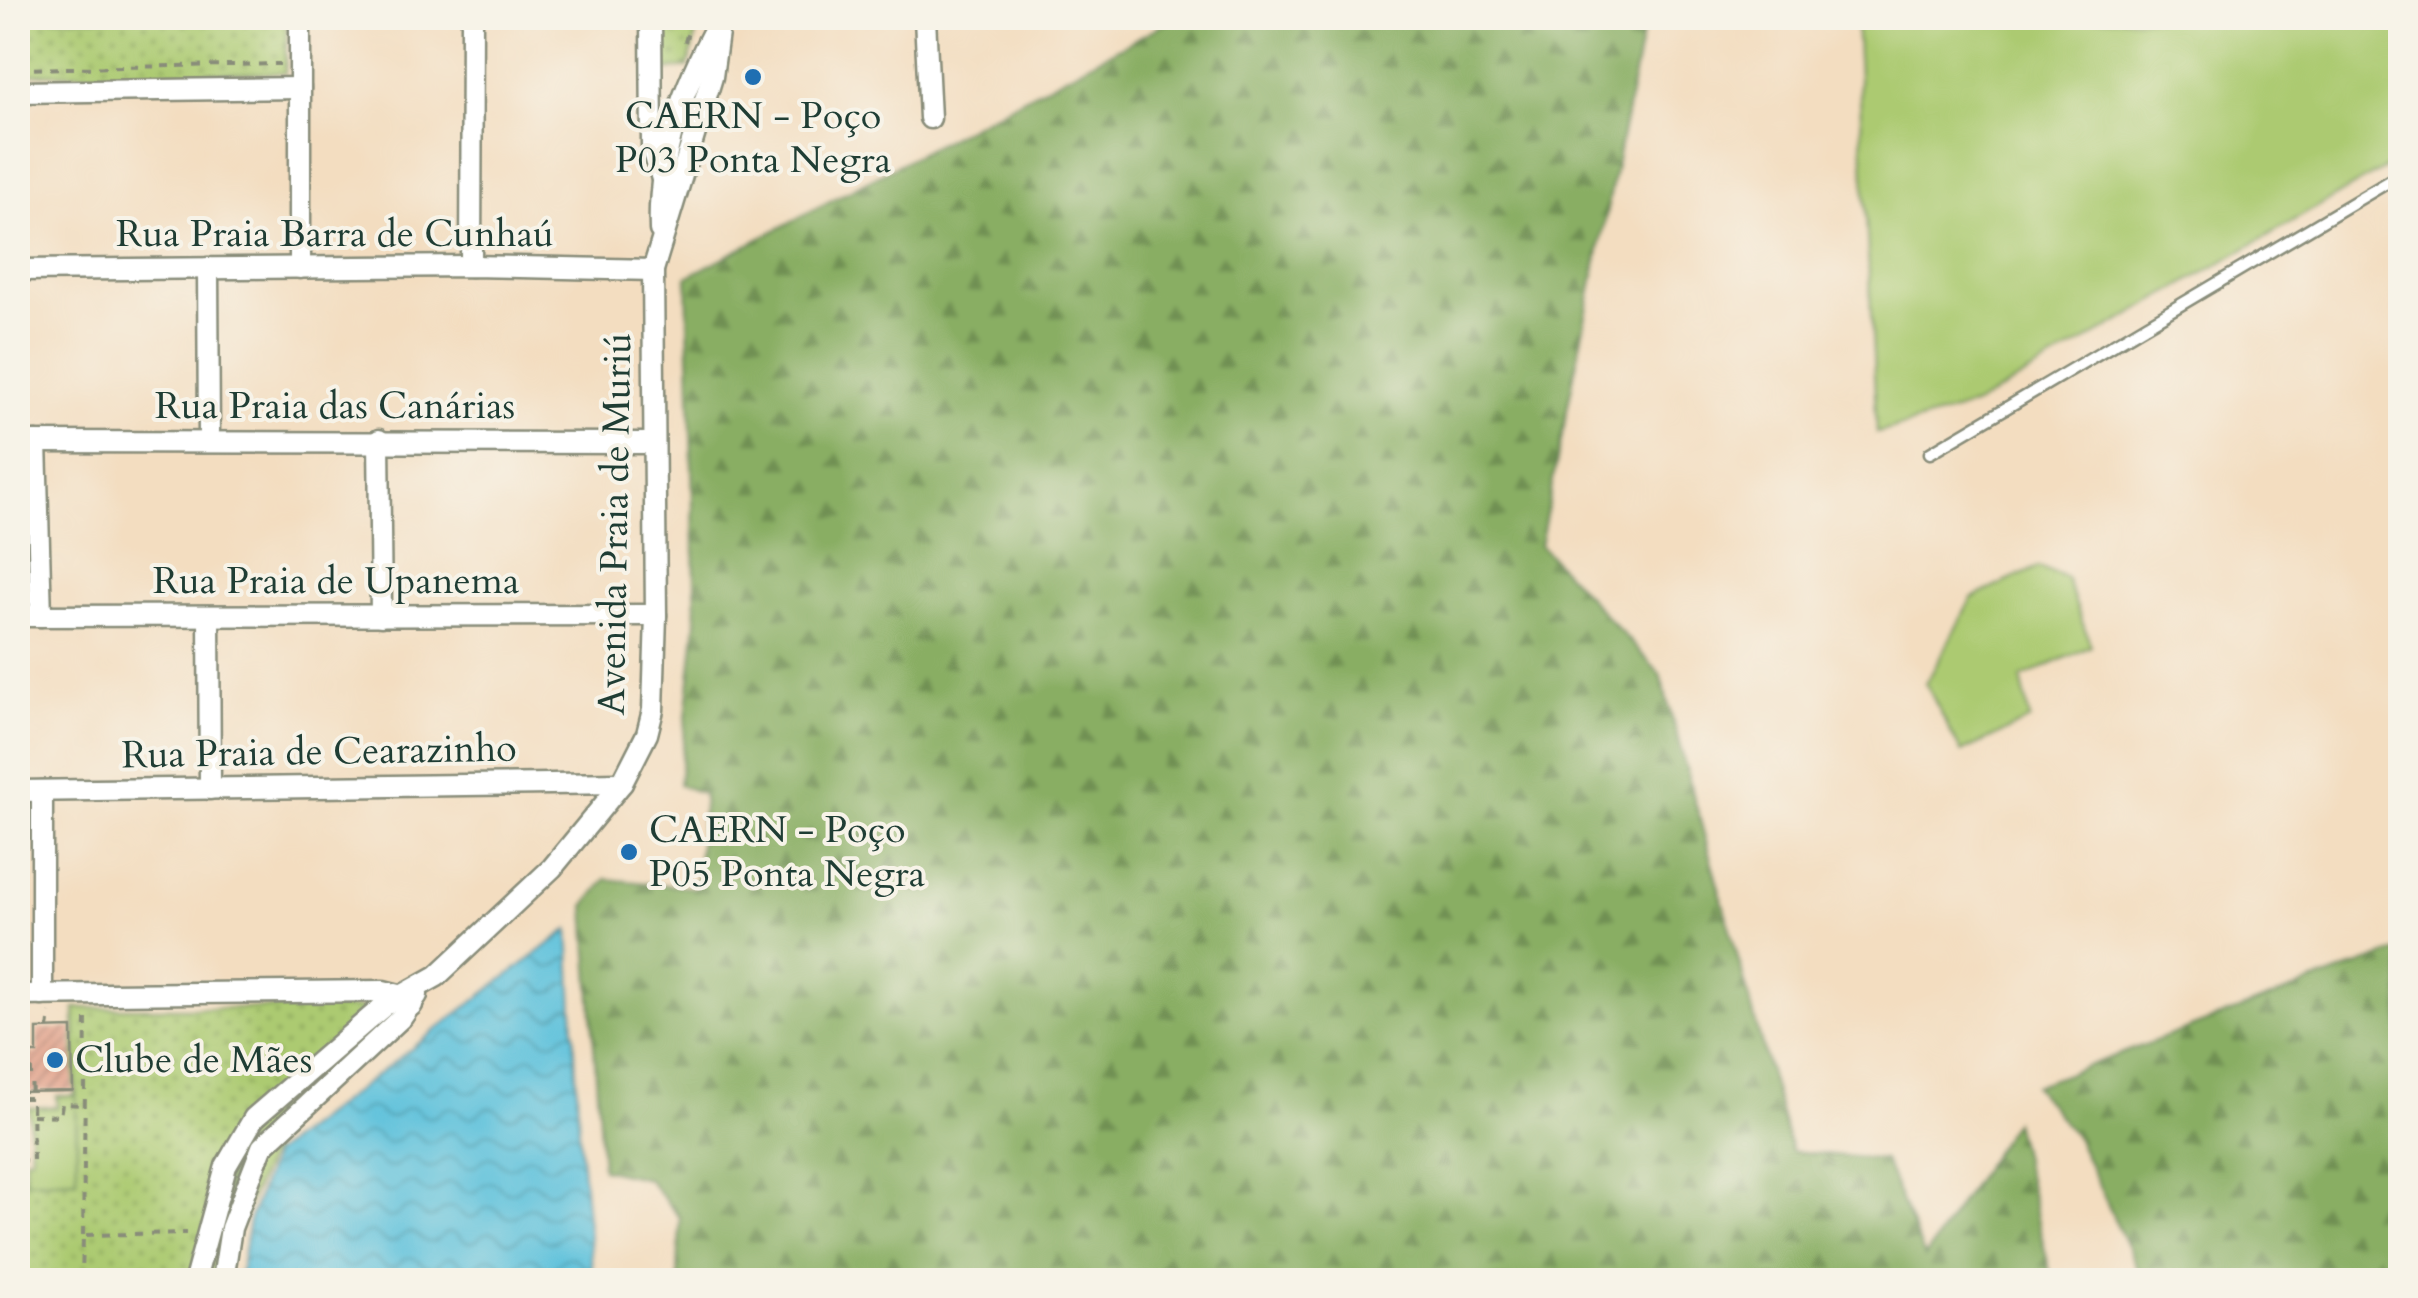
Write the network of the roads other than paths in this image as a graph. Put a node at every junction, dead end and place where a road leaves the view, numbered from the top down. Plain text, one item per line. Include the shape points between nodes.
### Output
1 (300, 18) edge
2 (472, 18) edge
3 (651, 18) edge
4 (720, 18) edge
5 (925, 18) edge
6 (697, 63) junction
7 (653, 67) junction
8 (300, 88) junction
9 (653, 90) junction
10 (18, 92) edge
11 (691, 108) junction
12 (930, 118) dead end
13 (2400, 175) edge
14 (662, 181) junction
15 (661, 249) junction
16 (471, 266) junction
17 (208, 268) junction
18 (300, 268) junction
19 (18, 270) edge
20 (652, 270) junction
21 (209, 440) junction
22 (379, 440) junction
23 (27, 442) edge
24 (652, 443) junction
25 (1930, 452) dead end
26 (656, 615) junction
27 (18, 616) edge
28 (41, 616) junction
29 (381, 616) junction
30 (209, 617) junction
31 (622, 783) junction
32 (210, 789) junction
33 (18, 791) edge
34 (42, 791) junction
35 (18, 995) edge
36 (410, 996) junction
37 (46, 1005) junction
38 (195, 1280) edge
39 (222, 1280) edge

1 - 8 street
2 - 16 street
3 - 7 street
4 - 6 street
5 - 12 street
6 - 7 street via 675,73
6 - 11 street
7 - 9 street
8 - 10 street
8 - 18 street
9 - 11 street
9 - 14 street via 652,146
11 - 14 street
11 - 15 street
13 - 25 lane
14 - 15 street
15 - 20 street
16 - 18 street, Rua Praia Barra de Cunhaú
16 - 20 street, Rua Praia Barra de Cunhaú
17 - 18 street, Rua Praia Barra de Cunhaú
17 - 19 street, Rua Praia Barra de Cunhaú
17 - 21 street
20 - 24 street, Avenida Praia de Muriú
21 - 22 street, Rua Praia das Canárias
21 - 23 street, Rua Praia das Canárias
22 - 24 street, Rua Praia das Canárias
22 - 29 street
23 - 28 street
24 - 26 street, Avenida Praia de Muriú
26 - 29 street, Rua Praia de Upanema
26 - 31 street, Avenida Praia de Muriú via 648,734
27 - 28 street, Rua Praia de Upanema
28 - 30 street, Rua Praia de Upanema
29 - 30 street, Rua Praia de Upanema
30 - 32 street
31 - 32 street, Rua Praia de Cearazinho
31 - 36 street, Avenida Praia de Muriú via 552,868
32 - 34 street, Rua Praia de Cearazinho
33 - 34 street, Rua Praia de Cearazinho
34 - 37 street
35 - 37 street
36 - 37 street via 86,995
36 - 38 street, Avenida Praia de Muriú via 269,1102 241,1136 206,1229
36 - 39 street, Avenida Praia de Muriú via 262,1147 231,1228

